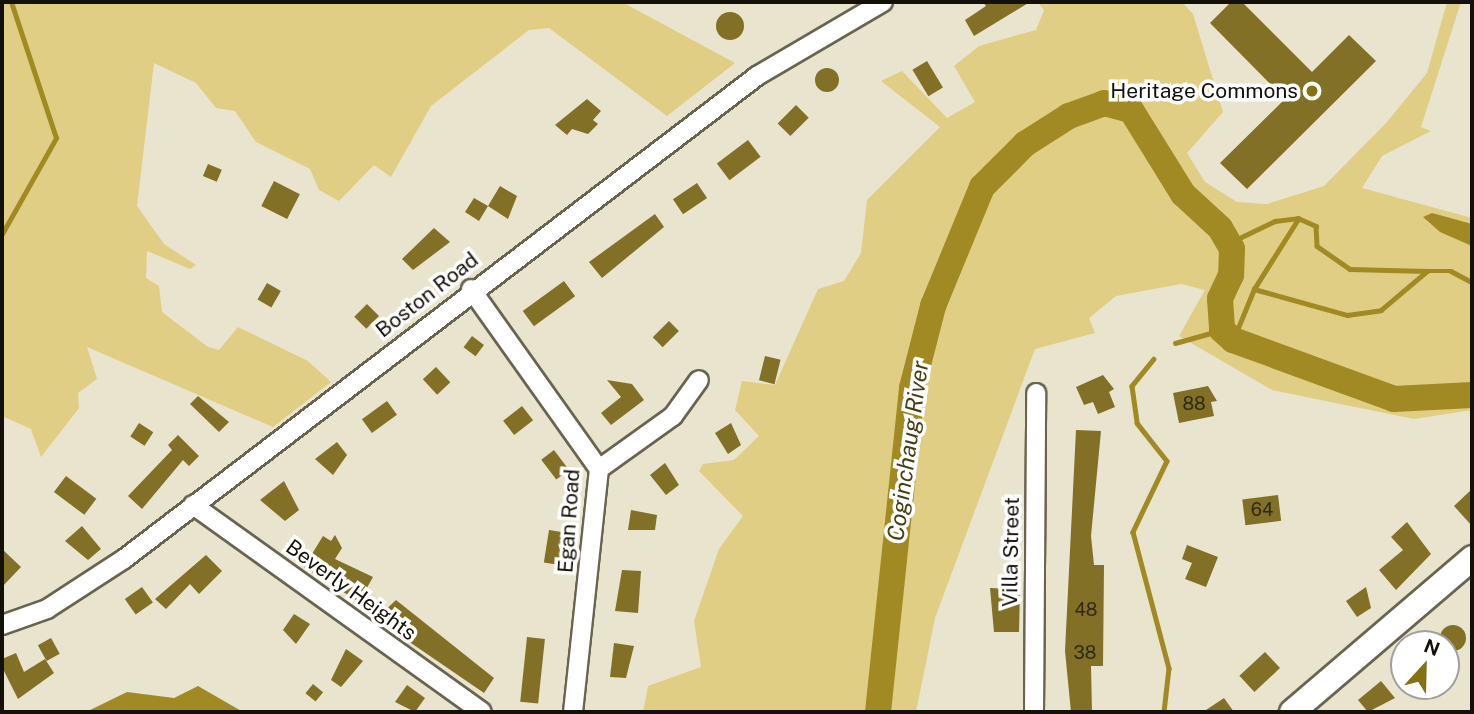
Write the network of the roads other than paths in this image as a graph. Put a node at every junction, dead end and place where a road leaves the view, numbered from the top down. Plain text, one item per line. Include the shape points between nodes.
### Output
1 (883, 2) edge
2 (471, 289) junction
3 (699, 380) dead end
4 (1036, 393) dead end
5 (599, 469) junction
6 (193, 505) junction
7 (1472, 558) edge
8 (2, 625) edge
9 (482, 712) edge
10 (573, 712) edge
11 (1034, 712) edge
12 (1292, 712) edge

1 - 2 street, Boston Road via 757,76
2 - 5 street, Egan Road
2 - 6 street, Boston Road
3 - 5 street via 673,416
4 - 11 street, Villa Street
5 - 10 street, Egan Road
6 - 8 street, Boston Road via 47,609
6 - 9 street, Beverly Heights
7 - 12 main road

